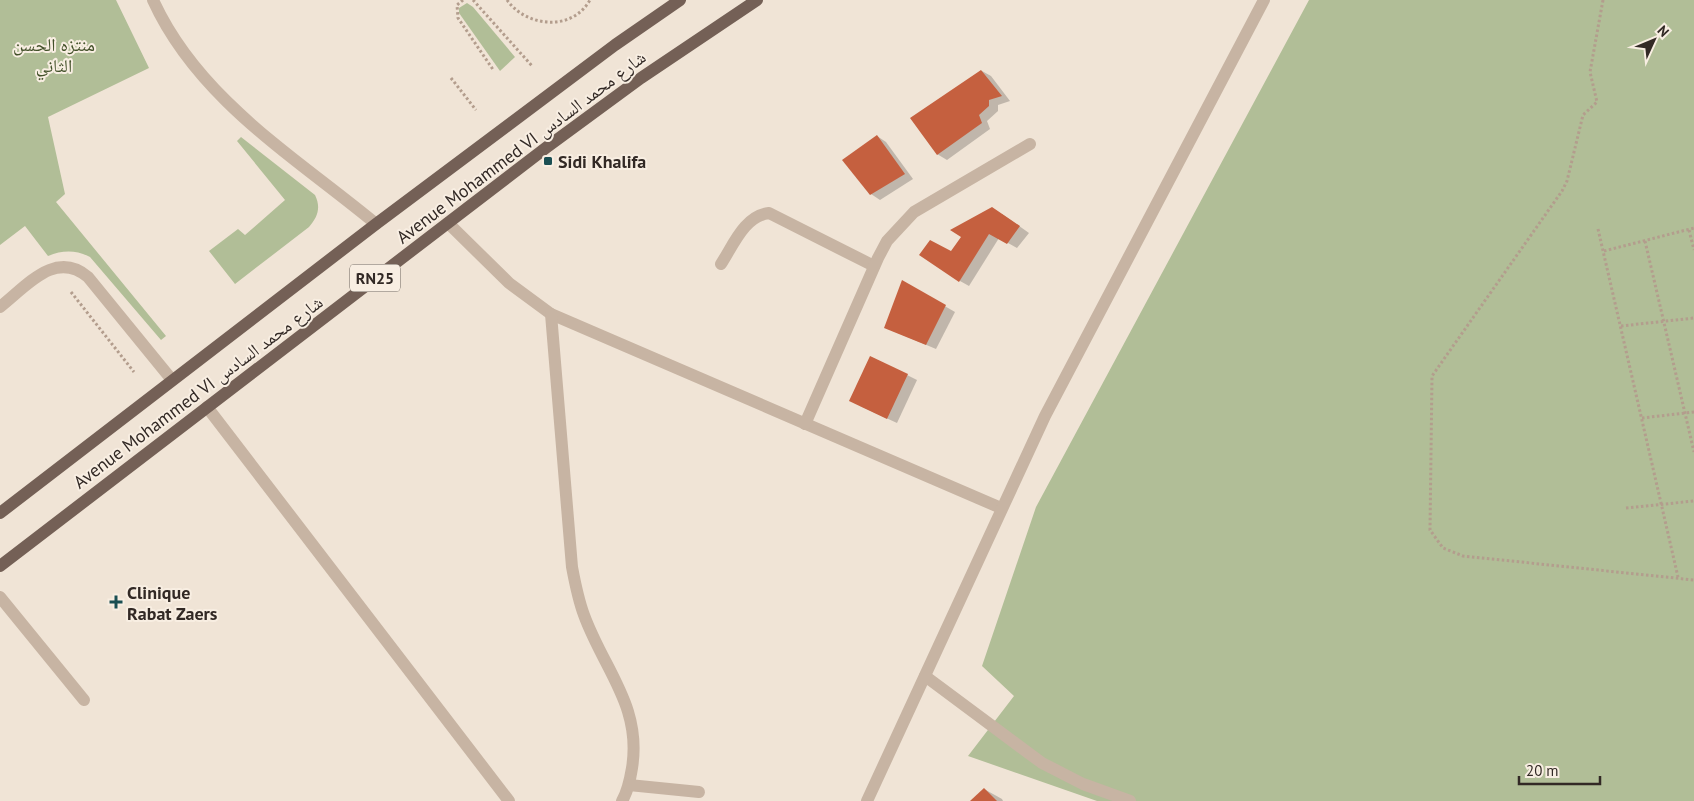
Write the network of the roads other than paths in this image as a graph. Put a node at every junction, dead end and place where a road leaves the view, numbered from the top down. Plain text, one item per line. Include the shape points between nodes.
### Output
1 (153, 0) edge
2 (680, 0) edge
3 (756, 0) edge
4 (1264, 0) edge
5 (1030, 144) dead end
6 (448, 223) junction
7 (376, 224) junction
8 (721, 264) dead end
9 (874, 266) junction
10 (0, 308) edge
11 (551, 314) junction
12 (172, 380) junction
13 (207, 407) junction
14 (805, 424) junction
15 (1001, 508) junction
16 (0, 513) edge
17 (0, 566) edge
18 (0, 596) edge
19 (924, 676) junction
20 (84, 700) dead end
21 (629, 786) junction
22 (699, 792) dead end
23 (509, 801) edge
24 (622, 801) edge
25 (867, 801) edge
26 (1130, 801) edge

1 - 7 street via 175,41 215,91 280,148
2 - 7 main road, Avenue Mohammed VI شارع محمد السادس / RN25
3 - 6 main road, Avenue Mohammed VI شارع محمد السادس / RN25 via 641,78
4 - 15 street via 1083,342
5 - 9 street via 914,212 887,240
6 - 11 street via 509,284
6 - 13 main road, Avenue Mohammed VI شارع محمد السادس / RN25
7 - 12 main road, Avenue Mohammed VI شارع محمد السادس / RN25
8 - 9 street via 748,223 761,214 769,213
9 - 14 street
10 - 12 street via 52,268 65,265 78,268
11 - 14 street
11 - 21 street via 572,567 584,616 626,701 631,719 634,756
12 - 16 main road, Avenue Mohammed VI شارع محمد السادس / RN25
13 - 17 main road, Avenue Mohammed VI شارع محمد السادس / RN25
13 - 23 street
14 - 15 street
15 - 19 street
18 - 20 street
19 - 25 street
19 - 26 street via 1042,763 1083,784
21 - 22 street
21 - 24 street

